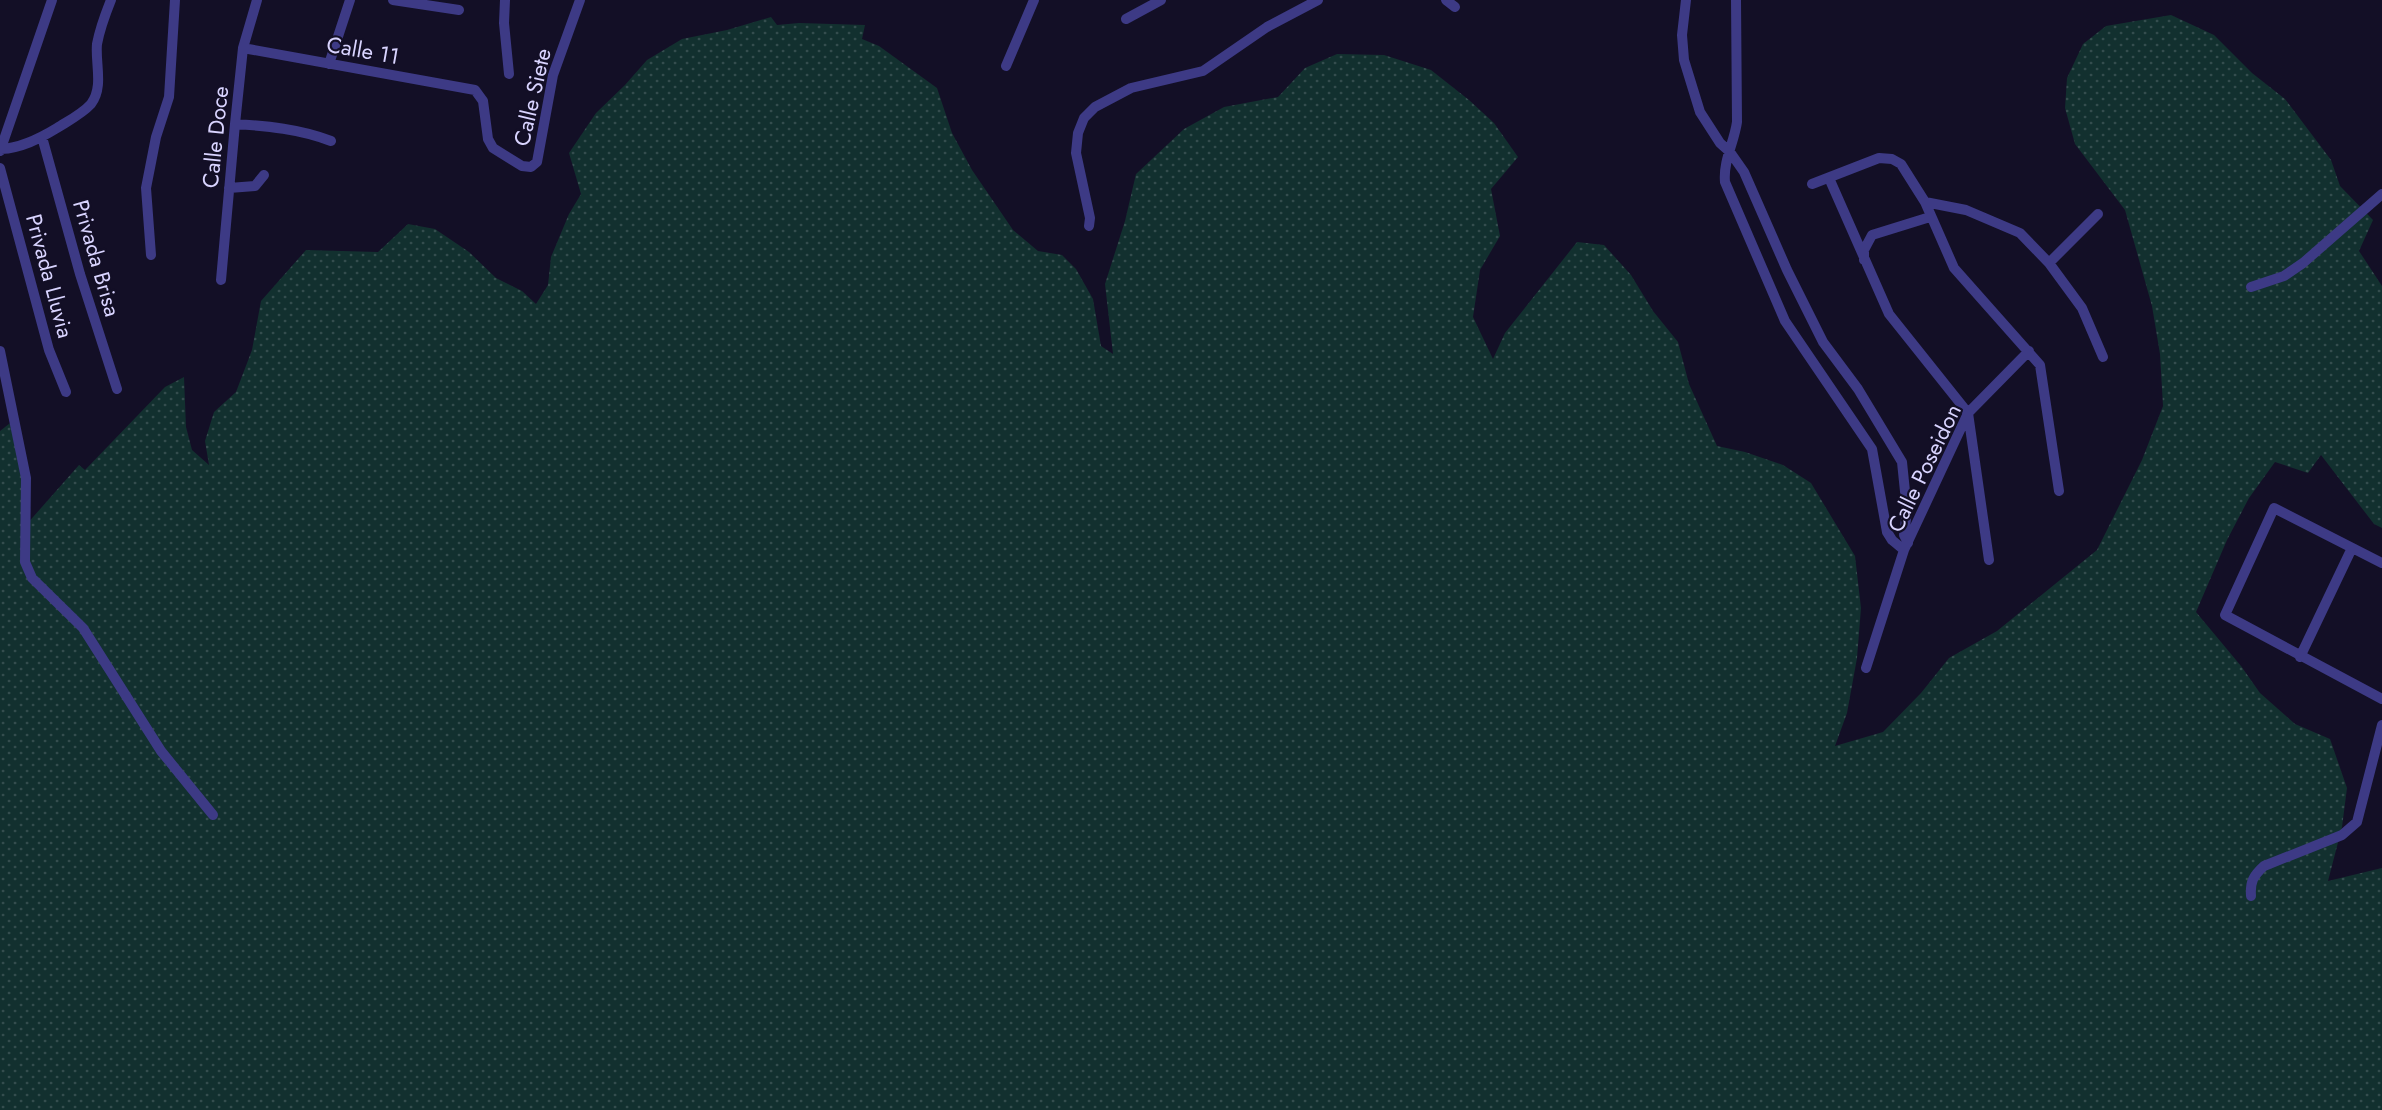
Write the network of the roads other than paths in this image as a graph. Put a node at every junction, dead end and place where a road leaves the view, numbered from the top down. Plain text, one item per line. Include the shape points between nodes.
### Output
1 (52, 0) edge
2 (111, 0) edge
3 (175, 0) edge
4 (257, 0) edge
5 (351, 0) edge
6 (393, 0) edge
7 (505, 0) edge
8 (580, 0) edge
9 (1034, 0) edge
10 (1161, 0) edge
11 (1318, 0) edge
12 (1686, 0) edge
13 (1736, 0) edge
14 (459, 10) dead end
15 (1126, 19) dead end
16 (243, 48) junction
17 (329, 64) junction
18 (1006, 66) dead end
19 (509, 74) dead end
20 (475, 90) joint
21 (235, 123) junction
22 (42, 137) junction
23 (331, 141) dead end
24 (0, 150) edge
25 (1730, 152) junction
26 (0, 168) edge
27 (264, 175) dead end
28 (1829, 178) junction
29 (1812, 184) dead end
30 (229, 188) junction
31 (2382, 194) edge
32 (1925, 202) junction
33 (2098, 214) dead end
34 (1930, 217) junction
35 (1089, 226) dead end
36 (151, 255) dead end
37 (1864, 260) junction
38 (2049, 263) junction
39 (1787, 270) junction
40 (221, 280) dead end
41 (1768, 280) junction
42 (2250, 287) dead end
43 (0, 351) edge
44 (2029, 351) junction
45 (2103, 357) dead end
46 (117, 389) dead end
47 (66, 392) dead end
48 (1968, 413) junction
49 (2059, 491) dead end
50 (1906, 547) junction
51 (2352, 548) junction
52 (1989, 560) dead end
53 (2382, 563) edge
54 (2300, 657) junction
55 (1866, 668) dead end
56 (2382, 699) edge
57 (2382, 725) edge
58 (213, 815) dead end
59 (2251, 896) dead end

1 - 24 street
2 - 22 street via 101,23 97,87 92,102
3 - 36 street via 169,97 146,188
4 - 16 street, Calle Doce
5 - 17 street
6 - 14 street
7 - 19 street
8 - 20 street, Calle Siete via 553,75 537,162 531,167 522,166 493,148 488,139 483,101
9 - 18 street
10 - 15 street
11 - 35 street via 1267,27 1203,71 1131,87 1095,107 1084,118 1076,153
12 - 25 street via 1684,60 1700,112
13 - 25 street via 1737,122
16 - 17 street, Calle 11
16 - 21 street, Calle Doce
17 - 20 street, Calle 11
21 - 23 street via 277,127
21 - 30 street, Calle Doce
22 - 24 street
22 - 46 street, Privada Brisa
25 - 39 street via 1744,172
25 - 41 street via 1725,182
26 - 47 street, Privada Lluvia via 49,350
27 - 30 street via 255,186
28 - 29 street
28 - 32 street via 1880,158 1892,159 1901,164
28 - 37 street
30 - 40 street, Calle Doce
31 - 42 street via 2284,276
32 - 34 street
32 - 38 street via 1966,210 2020,233
33 - 38 street
34 - 37 street via 1872,235 1864,250
34 - 44 street via 1954,268
37 - 48 street via 1889,314
38 - 45 street via 2082,308
39 - 41 street
39 - 50 street via 1823,342 1858,389 1902,462
41 - 50 street via 1785,321 1872,449 1887,532 1892,540
43 - 58 street via 26,478 25,562 32,578 83,628 162,751
44 - 48 street, Calle Poseidon
44 - 49 street via 2040,365 2043,378
48 - 50 street, Calle Poseidon
48 - 52 street
50 - 55 street
51 - 53 street
51 - 54 street
51 - 54 street via 2274,508 2225,615
54 - 56 street
57 - 59 street via 2357,822 2342,835 2264,866 2250,883

